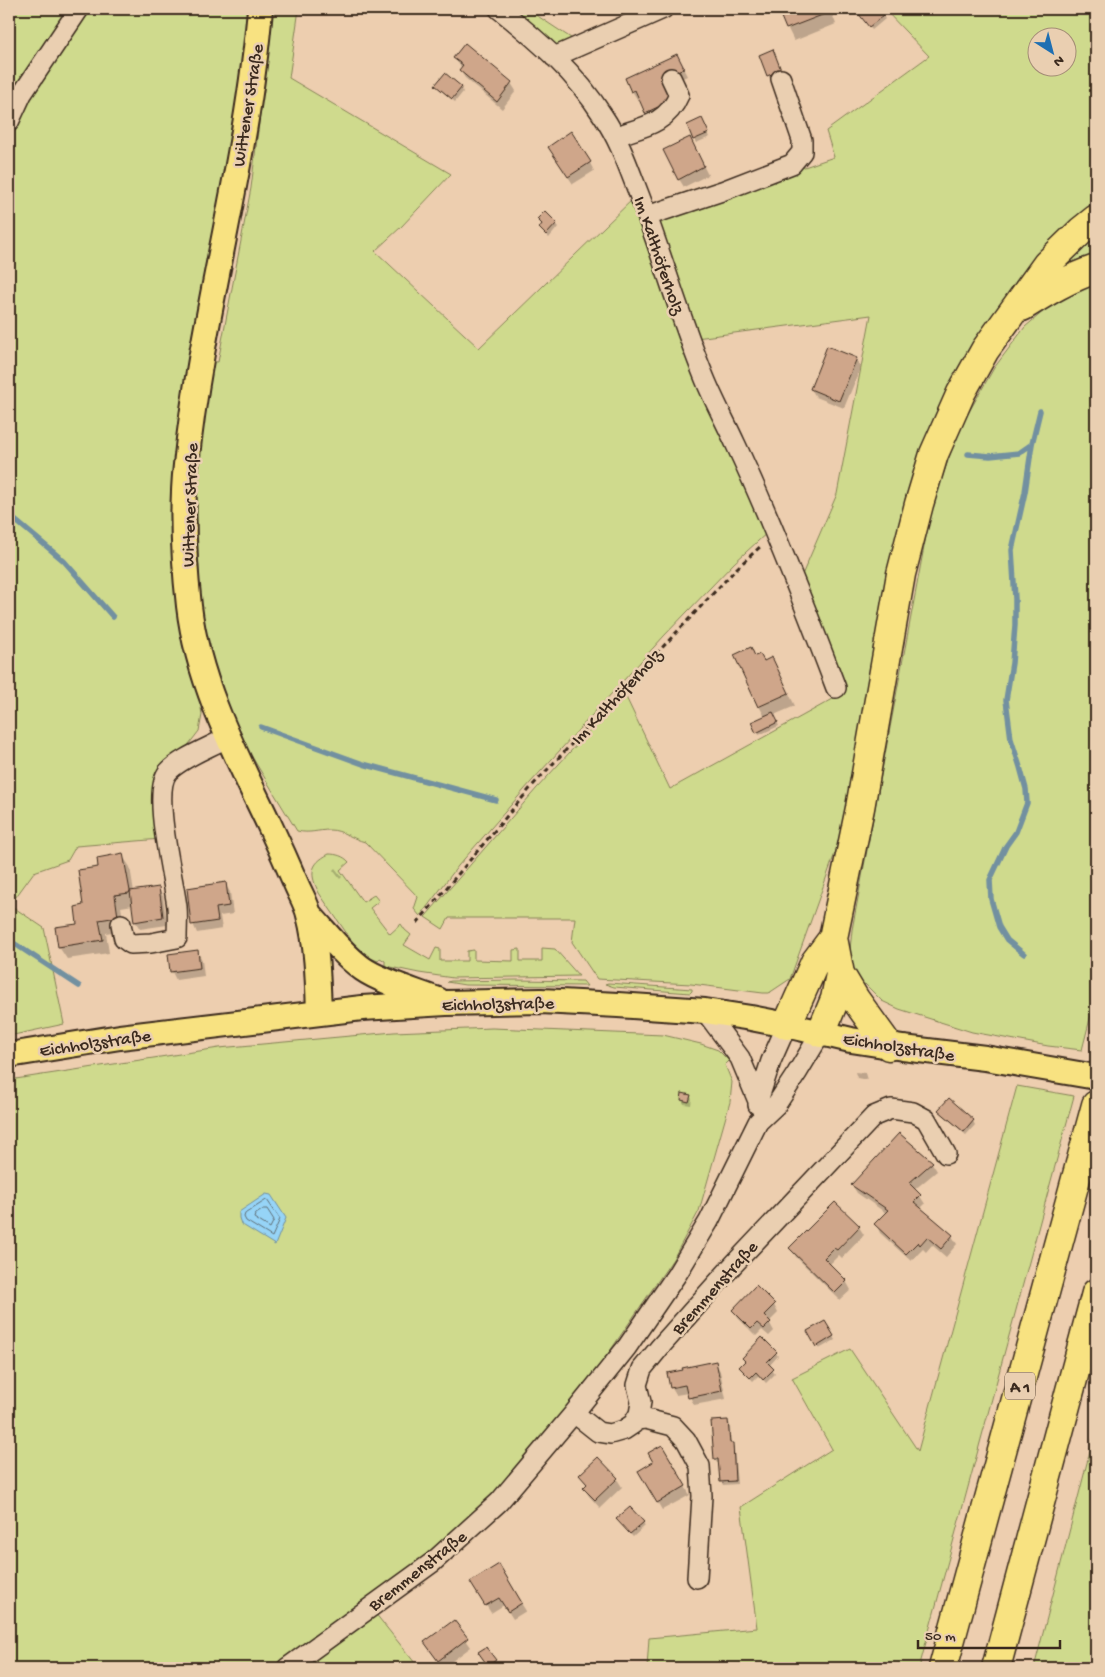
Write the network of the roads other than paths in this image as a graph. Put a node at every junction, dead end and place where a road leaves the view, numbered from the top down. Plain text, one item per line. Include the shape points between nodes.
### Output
1 (79, 9) edge
2 (260, 9) edge
3 (499, 9) edge
4 (663, 9) edge
5 (554, 57) junction
6 (671, 78) dead end
7 (780, 79) dead end
8 (9, 122) edge
9 (616, 136) junction
10 (647, 216) junction
11 (1096, 219) edge
12 (1096, 269) edge
13 (1011, 315) junction
14 (836, 688) dead end
15 (228, 738) junction
16 (309, 914) junction
17 (121, 924) dead end
18 (833, 938) junction
19 (840, 974) junction
20 (446, 1003) junction
21 (706, 1011) junction
22 (319, 1013) junction
23 (787, 1025) junction
24 (821, 1033) junction
25 (889, 1046) junction
26 (9, 1055) edge
27 (1096, 1077) edge
28 (758, 1101) junction
29 (1096, 1105) edge
30 (758, 1122) junction
31 (946, 1154) dead end
32 (1096, 1293) edge
33 (574, 1413) junction
34 (636, 1420) junction
35 (697, 1578) dead end
36 (1014, 1603) junction
37 (287, 1668) edge
38 (943, 1668) edge
39 (996, 1668) edge
40 (1012, 1668) edge

1 - 8 street via 22,94
2 - 15 main road, Wittener Straße via 247,116 206,325 186,467 184,542 190,608 202,664
3 - 5 street, Im Kalthöferholz
4 - 5 street
5 - 9 street, Im Kalthöferholz via 571,72
6 - 9 street via 679,96 674,108 658,122
7 - 10 street via 802,140 802,152 792,164
9 - 10 street, Im Kalthöferholz
10 - 14 street, Im Kalthöferholz via 688,339 775,534
11 - 13 highway via 1047,264
12 - 13 highway via 1046,291
13 - 18 highway via 985,350 961,392 934,454 919,504 900,574 860,808
15 - 16 main road, Wittener Straße
15 - 17 street via 175,765 163,781 164,823 177,907 177,938 131,944 124,939
16 - 20 main road via 364,969
16 - 22 main road, Wittener Straße
18 - 19 highway
18 - 23 highway via 815,962
19 - 24 highway via 835,999
19 - 25 highway
20 - 21 main road, Eichholzstraße via 541,1001
20 - 22 main road, Eichholzstraße
21 - 23 main road, Eichholzstraße
21 - 28 street, Bremmenstraße via 740,1058
22 - 26 main road, Eichholzstraße via 120,1037
23 - 24 main road, Eichholzstraße
23 - 28 street, Bremmenstraße
24 - 25 main road, Eichholzstraße
24 - 30 street, Bremmenstraße via 776,1105
25 - 27 main road, Eichholzstraße
28 - 30 street, Bremmenstraße
29 - 38 highway, A 1
30 - 33 street, Bremmenstraße via 709,1221 677,1274 627,1347
31 - 34 street, Bremmenstraße via 926,1119 913,1112 891,1109 874,1116 734,1264 642,1369 637,1385 641,1402
32 - 36 highway
33 - 34 street via 598,1432 610,1434 624,1430
33 - 37 street, Bremmenstraße via 499,1502 433,1562
34 - 35 street via 673,1426 686,1440 700,1466 702,1496
36 - 39 highway
36 - 40 highway

